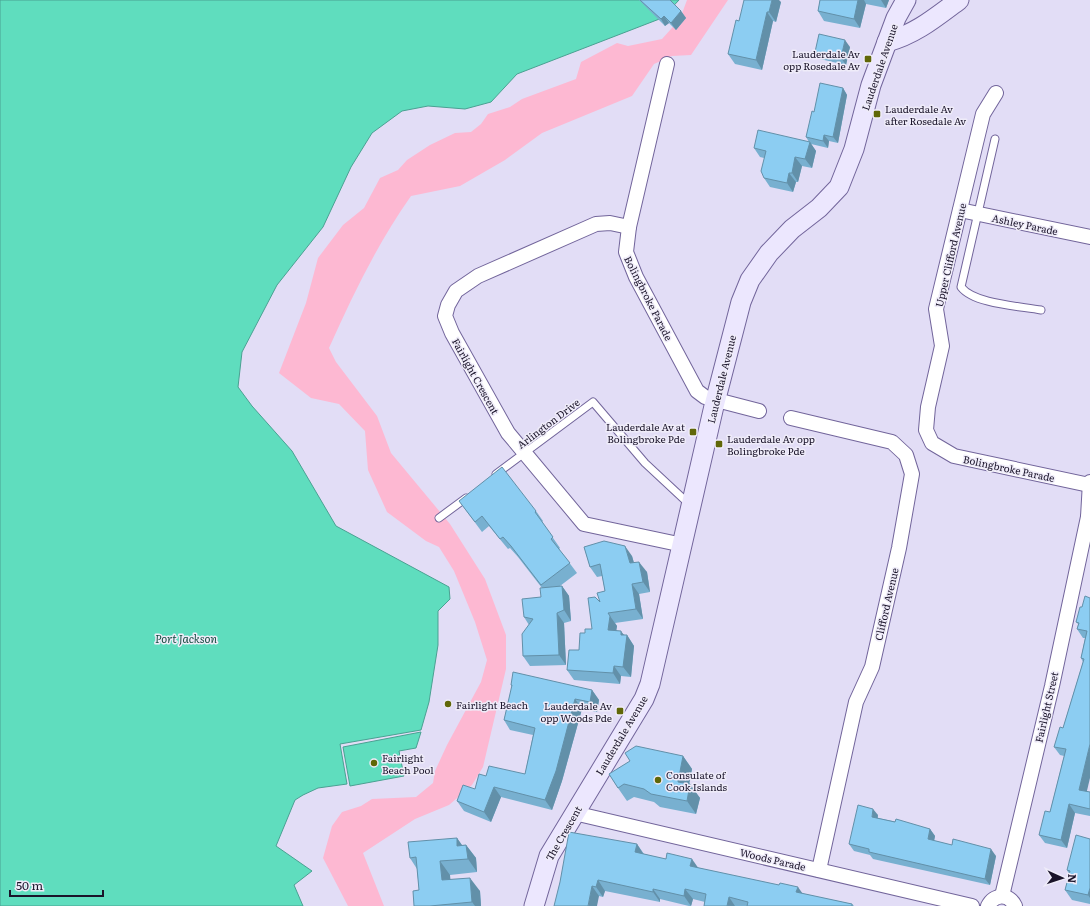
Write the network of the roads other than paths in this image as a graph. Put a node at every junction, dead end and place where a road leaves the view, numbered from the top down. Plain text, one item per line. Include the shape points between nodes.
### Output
1 (906, 0) edge
2 (959, 0) edge
3 (887, 42) junction
4 (667, 64) dead end
5 (996, 92) dead end
6 (994, 139) dead end
7 (960, 210) junction
8 (977, 214) junction
9 (629, 226) junction
10 (1090, 238) edge
11 (1041, 310) dead end
12 (716, 401) junction
13 (759, 411) dead end
14 (791, 418) dead end
15 (932, 443) joint
16 (525, 452) junction
17 (487, 481) edge
18 (1089, 483) edge
19 (469, 495) edge
20 (691, 507) junction
21 (439, 518) dead end
22 (1089, 521) edge
23 (683, 545) junction
24 (590, 786) joint
25 (574, 813) junction
26 (819, 870) junction
27 (1002, 896) junction
28 (534, 906) edge
29 (972, 906) edge
30 (988, 906) edge
31 (1015, 906) edge

1 - 3 main road, Lauderdale Avenue
2 - 3 main road via 921,28 905,37
3 - 12 main road, Lauderdale Avenue via 871,85 854,149 839,187 819,208 781,239 750,280 737,315
4 - 9 street, Bolingbroke Parade
5 - 7 street, Upper Clifford Avenue via 983,114
6 - 8 lane
7 - 8 street, Ashley Parade
7 - 15 street, Upper Clifford Avenue via 936,308 942,346 928,407 926,430
8 - 10 street, Ashley Parade
8 - 11 lane via 961,287 966,293 986,300
9 - 12 street, Bolingbroke Parade via 626,252 636,277 697,391
9 - 16 street, Fairlight Crescent via 596,224 478,276 456,291 448,305 445,316 452,333 508,433
12 - 13 street, Bolingbroke Parade
12 - 20 main road, Lauderdale Avenue
14 - 26 street, Clifford Avenue via 892,442 906,455 912,474 899,548 874,659 856,702
15 - 18 street, Bolingbroke Parade via 954,456
16 - 17 lane, Arlington Drive
16 - 20 lane, Arlington Drive via 593,402 646,463
16 - 23 street, Fairlight Crescent via 584,524
18 - 22 street, Fairlight Street
19 - 21 lane
20 - 23 main road, Lauderdale Avenue
22 - 27 street, Fairlight Street
23 - 24 main road, Lauderdale Avenue via 650,684 644,699
24 - 25 main road, The Crescent
25 - 26 street, Woods Parade
25 - 28 main road, The Crescent via 549,856
26 - 29 street, Woods Parade
27 - 30 street via 994,898
27 - 31 street

